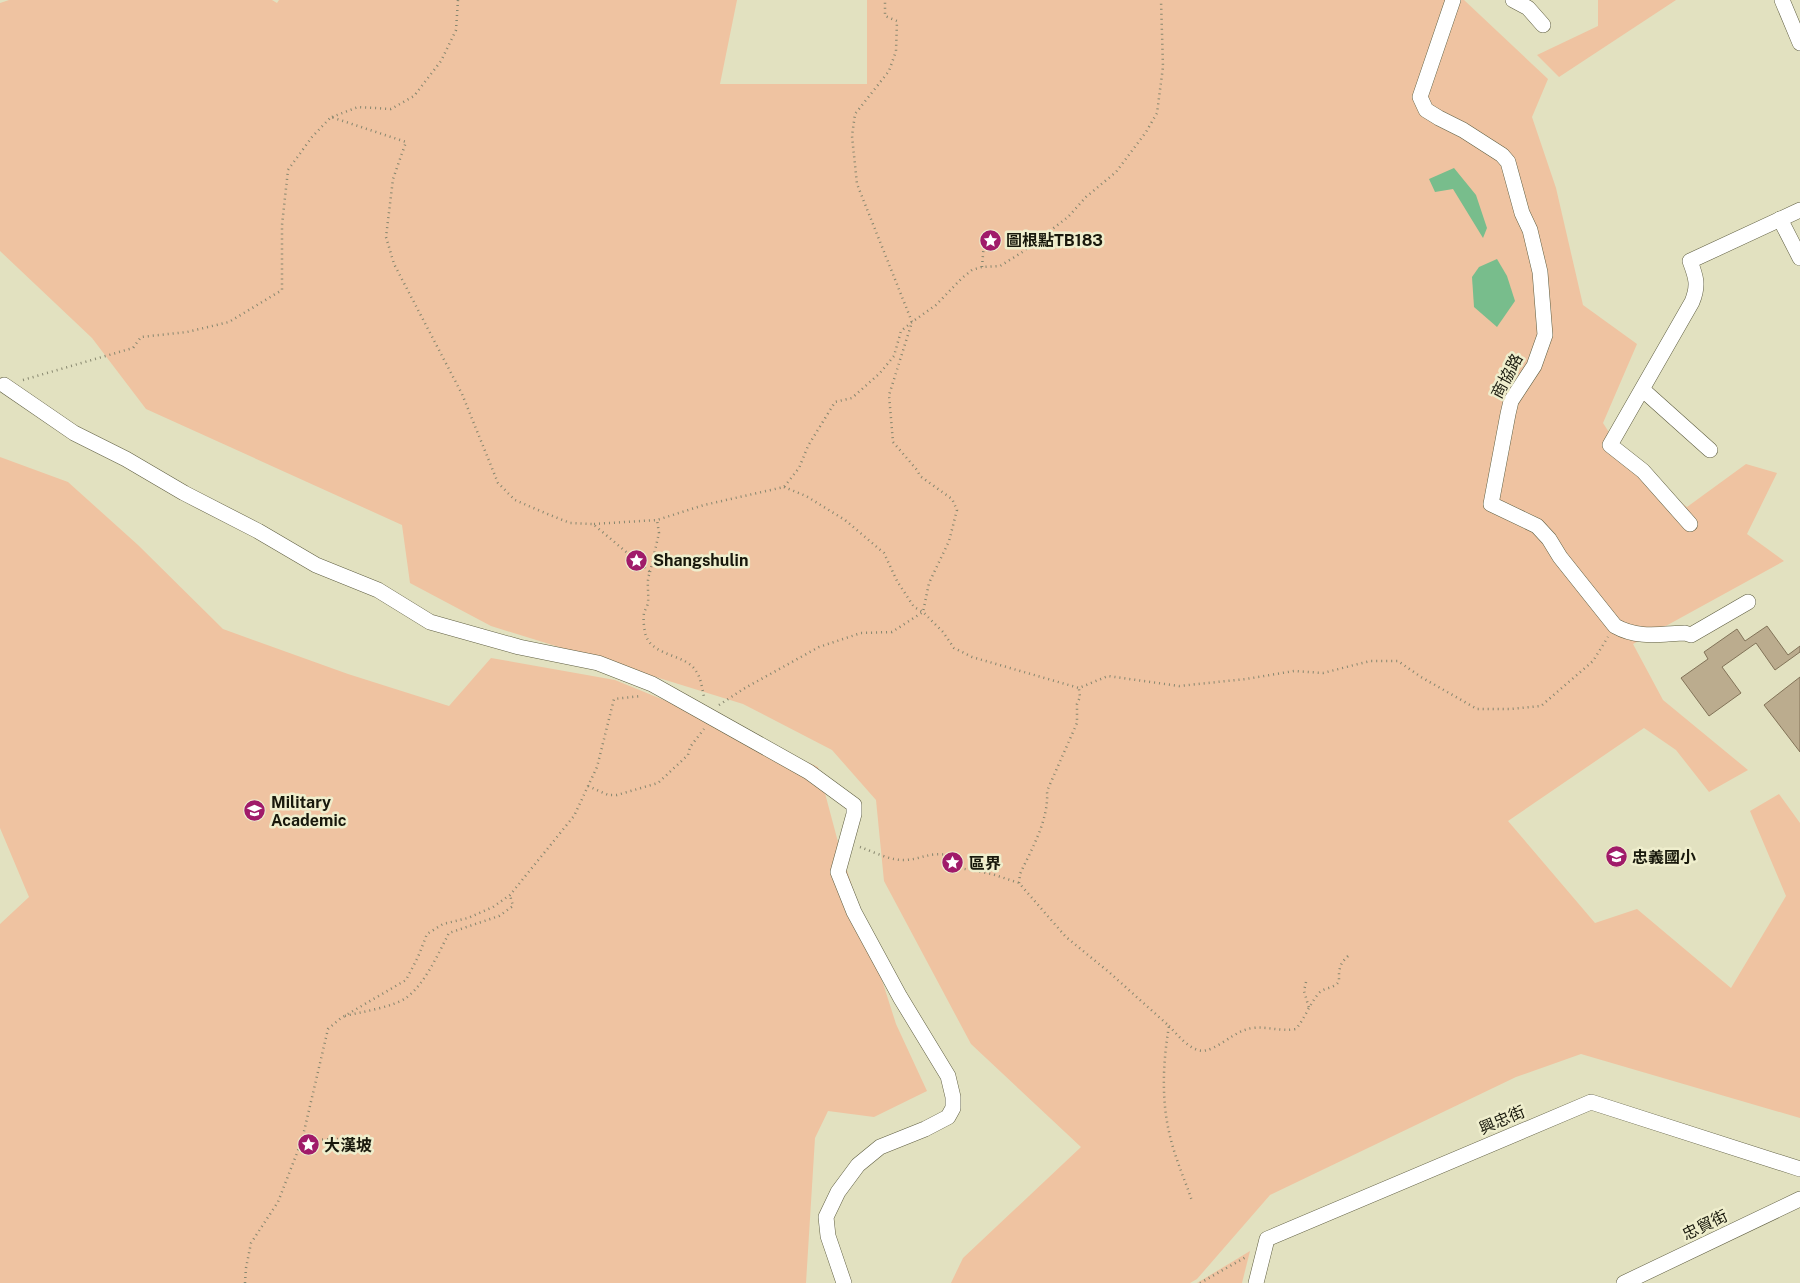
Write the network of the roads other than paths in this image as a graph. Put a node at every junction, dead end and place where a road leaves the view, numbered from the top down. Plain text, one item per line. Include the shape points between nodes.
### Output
1 (1453, 0) edge
2 (1514, 0) edge
3 (1782, 0) edge
4 (1542, 25) dead end
5 (1800, 43) edge
6 (1800, 210) edge
7 (1780, 219) junction
8 (1800, 258) edge
9 (4, 385) dead end
10 (1643, 390) junction
11 (1710, 450) dead end
12 (1690, 524) dead end
13 (1748, 602) dead end
14 (1800, 1169) edge
15 (1800, 1199) edge
16 (844, 1283) edge
17 (1256, 1283) edge
18 (1624, 1283) edge

1 - 13 street, 商協路 via 1420,96 1426,110 1463,130 1508,162 1540,272 1545,336 1534,366 1512,401 1491,504 1537,526 1615,626 1627,633 1692,635
2 - 4 street via 1528,8
3 - 5 street
6 - 7 street
7 - 8 street
7 - 10 street via 1690,261 1696,278 1695,296
9 - 16 street via 74,433 316,565 378,590 430,622 519,647 598,663 652,684 809,772 854,804 838,872 854,912 948,1076 953,1108 948,1117 926,1129 880,1147 858,1165 838,1192 826,1217 828,1236
10 - 11 street
10 - 12 street via 1610,445 1644,472
14 - 17 street, 興忠街 via 1591,1102 1267,1239
15 - 18 street, 忠貿街

